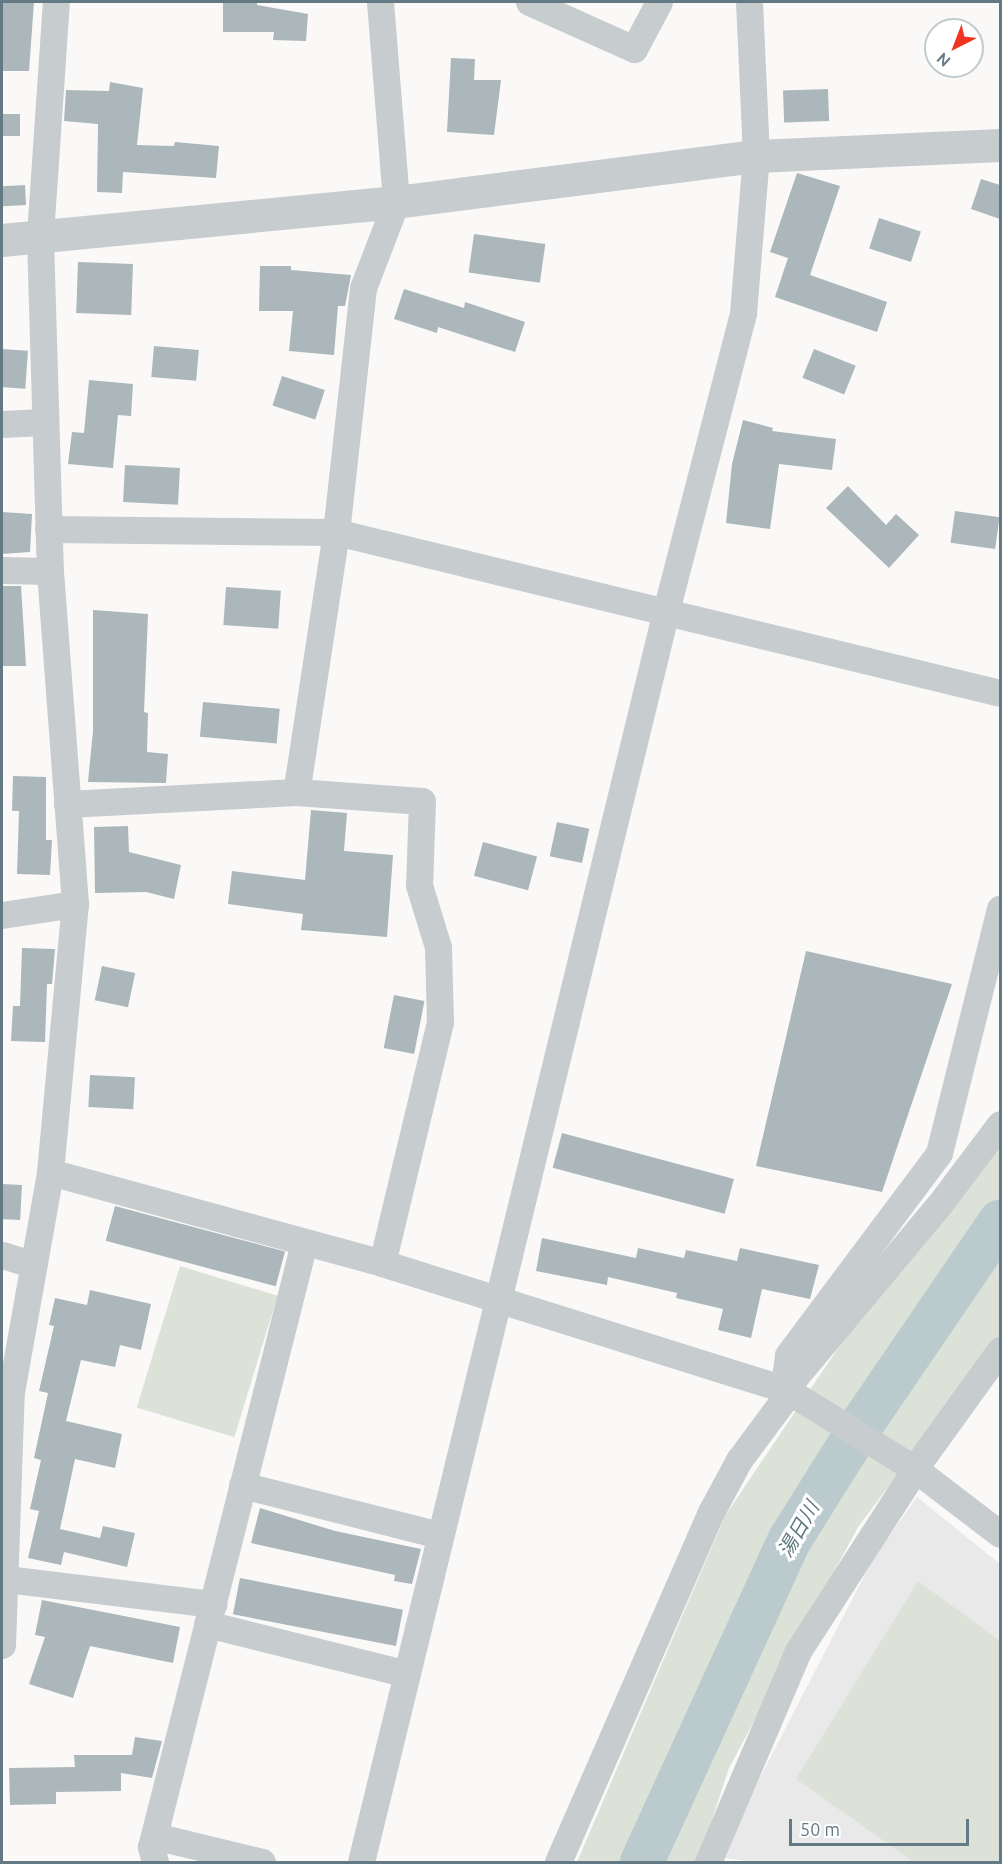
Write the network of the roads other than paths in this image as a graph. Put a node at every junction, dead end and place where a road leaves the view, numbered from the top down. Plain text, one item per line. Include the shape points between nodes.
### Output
1 (56, 2) edge
2 (380, 2) edge
3 (529, 2) edge
4 (659, 2) edge
5 (749, 2) edge
6 (1000, 145) edge
7 (756, 156) junction
8 (396, 202) junction
9 (40, 235) junction
10 (2, 240) edge
11 (44, 422) junction
12 (2, 424) edge
13 (48, 529) junction
14 (336, 532) junction
15 (2, 570) edge
16 (50, 571) junction
17 (666, 611) junction
18 (1000, 693) edge
19 (296, 792) junction
20 (67, 804) junction
21 (75, 904) junction
22 (1000, 909) edge
23 (2, 915) edge
24 (1000, 1124) edge
25 (50, 1172) junction
26 (304, 1242) junction
27 (2, 1255) edge
28 (382, 1263) junction
29 (32, 1264) junction
30 (497, 1298) junction
31 (1000, 1350) edge
32 (791, 1393) junction
33 (909, 1466) junction
34 (242, 1485) junction
35 (1000, 1534) edge
36 (440, 1535) junction
37 (6, 1579) junction
38 (210, 1614) junction
39 (2, 1645) edge
40 (407, 1674) junction
41 (154, 1850) edge
42 (262, 1863) edge
43 (361, 1863) edge
44 (558, 1863) edge
45 (708, 1863) edge

1 - 9 street
2 - 8 street
3 - 4 street via 634,49
5 - 7 street
6 - 7 street
7 - 8 street
7 - 17 street via 743,313
8 - 9 street
8 - 14 street via 363,288
9 - 10 street
9 - 11 street
11 - 12 street
11 - 13 street
13 - 14 street
13 - 16 street
14 - 17 street
14 - 19 street
15 - 16 street
16 - 20 street
17 - 18 street
17 - 30 street
19 - 20 street
19 - 28 street via 422,801 419,885 438,947 440,1022
20 - 21 street
21 - 23 street
21 - 25 street
22 - 32 street via 939,1153 788,1355
24 - 32 street
25 - 26 street
25 - 29 street
26 - 28 street
26 - 34 street
27 - 29 street
28 - 30 street
29 - 37 street via 11,1392
30 - 32 street
30 - 36 street
31 - 33 street
32 - 33 street
32 - 44 street via 739,1460 711,1512
33 - 35 street
33 - 45 street via 798,1651
34 - 36 street
34 - 38 street
36 - 40 street
37 - 38 street
37 - 39 street
38 - 40 street
38 - 41 street
40 - 43 street
41 - 42 street

